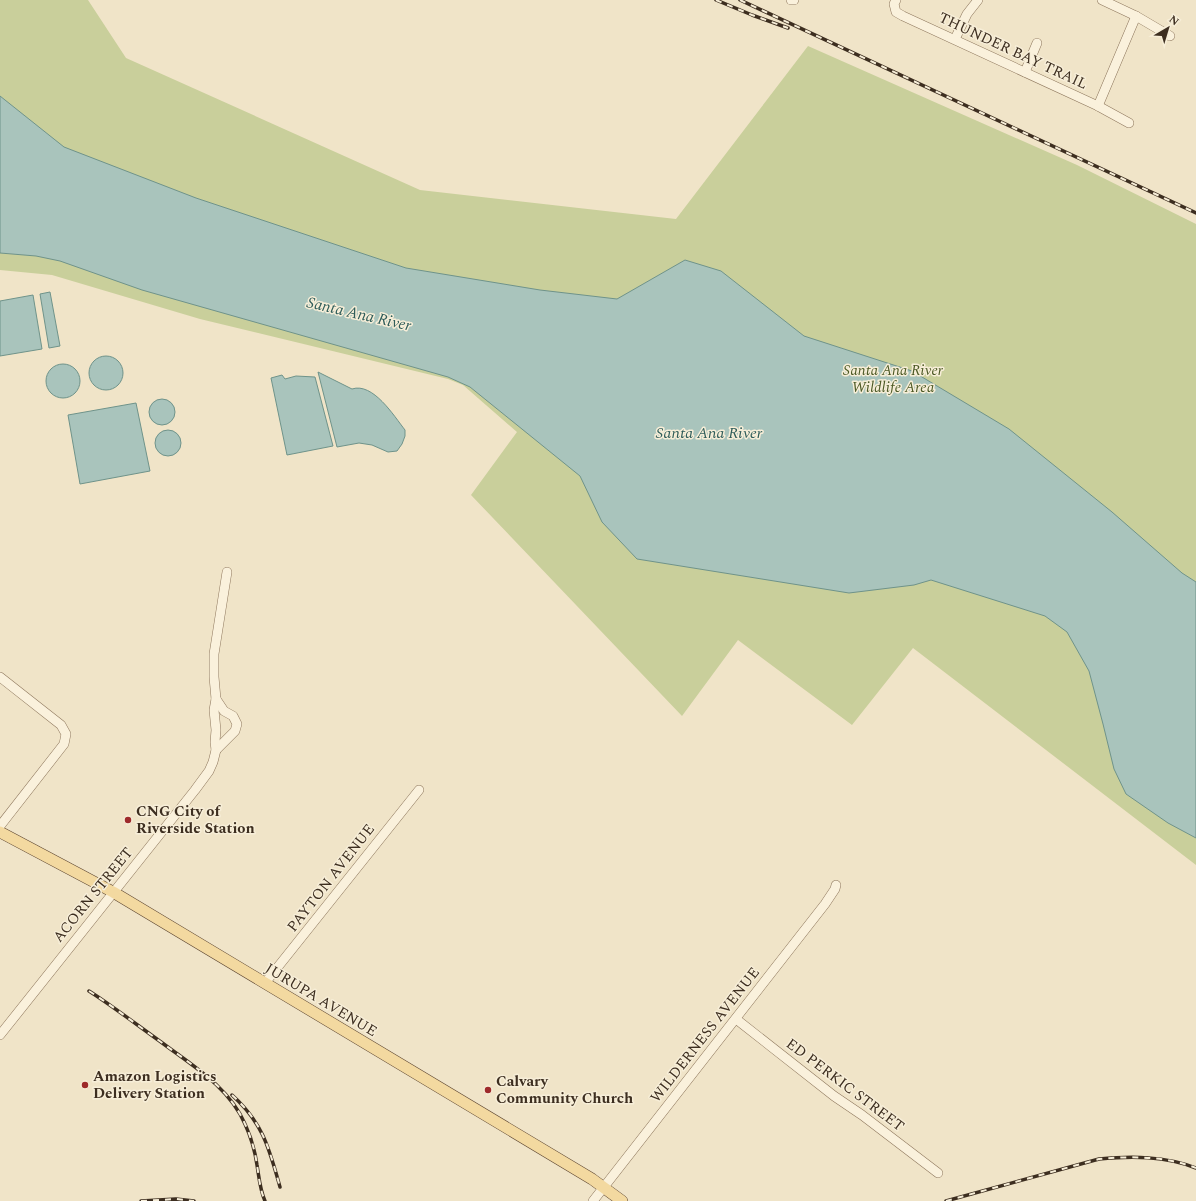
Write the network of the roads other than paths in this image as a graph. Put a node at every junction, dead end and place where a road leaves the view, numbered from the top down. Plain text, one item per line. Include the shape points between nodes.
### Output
1 (896, 0) edge
2 (978, 0) edge
3 (1102, 0) edge
4 (1136, 16) junction
5 (1170, 36) dead end
6 (955, 40) junction
7 (1037, 43) dead end
8 (1025, 72) junction
9 (1098, 106) junction
10 (1129, 123) dead end
11 (227, 572) dead end
12 (0, 677) edge
13 (216, 699) junction
14 (216, 750) junction
15 (419, 790) dead end
16 (0, 826) edge
17 (0, 832) edge
18 (836, 885) dead end
19 (113, 892) junction
20 (265, 983) junction
21 (736, 1019) junction
22 (0, 1035) edge
23 (938, 1173) dead end
24 (605, 1187) junction
25 (593, 1201) edge
26 (622, 1201) edge

1 - 6 street, THUNDER BAY TRAIL via 896,12
2 - 6 street via 967,14
3 - 4 street
4 - 5 street
4 - 9 street
6 - 8 street, THUNDER BAY TRAIL
7 - 8 street
8 - 9 street, THUNDER BAY TRAIL
9 - 10 street, THUNDER BAY TRAIL
11 - 13 street, ACORN STREET via 214,654
12 - 16 street via 61,725 66,734 64,744
13 - 14 street, ACORN STREET
13 - 14 street, ACORN STREET via 224,711 233,716 237,724 235,731
14 - 19 street, ACORN STREET via 213,762 203,780
15 - 20 street, PAYTON AVENUE
17 - 19 main road, JURUPA AVENUE
18 - 21 street, WILDERNESS AVENUE
19 - 20 main road, JURUPA AVENUE
19 - 22 street, ACORN STREET
20 - 24 main road, JURUPA AVENUE
21 - 23 street, ED PERKIC STREET
21 - 24 street, WILDERNESS AVENUE
24 - 25 street, WILDERNESS AVENUE
24 - 26 main road, JURUPA AVENUE

